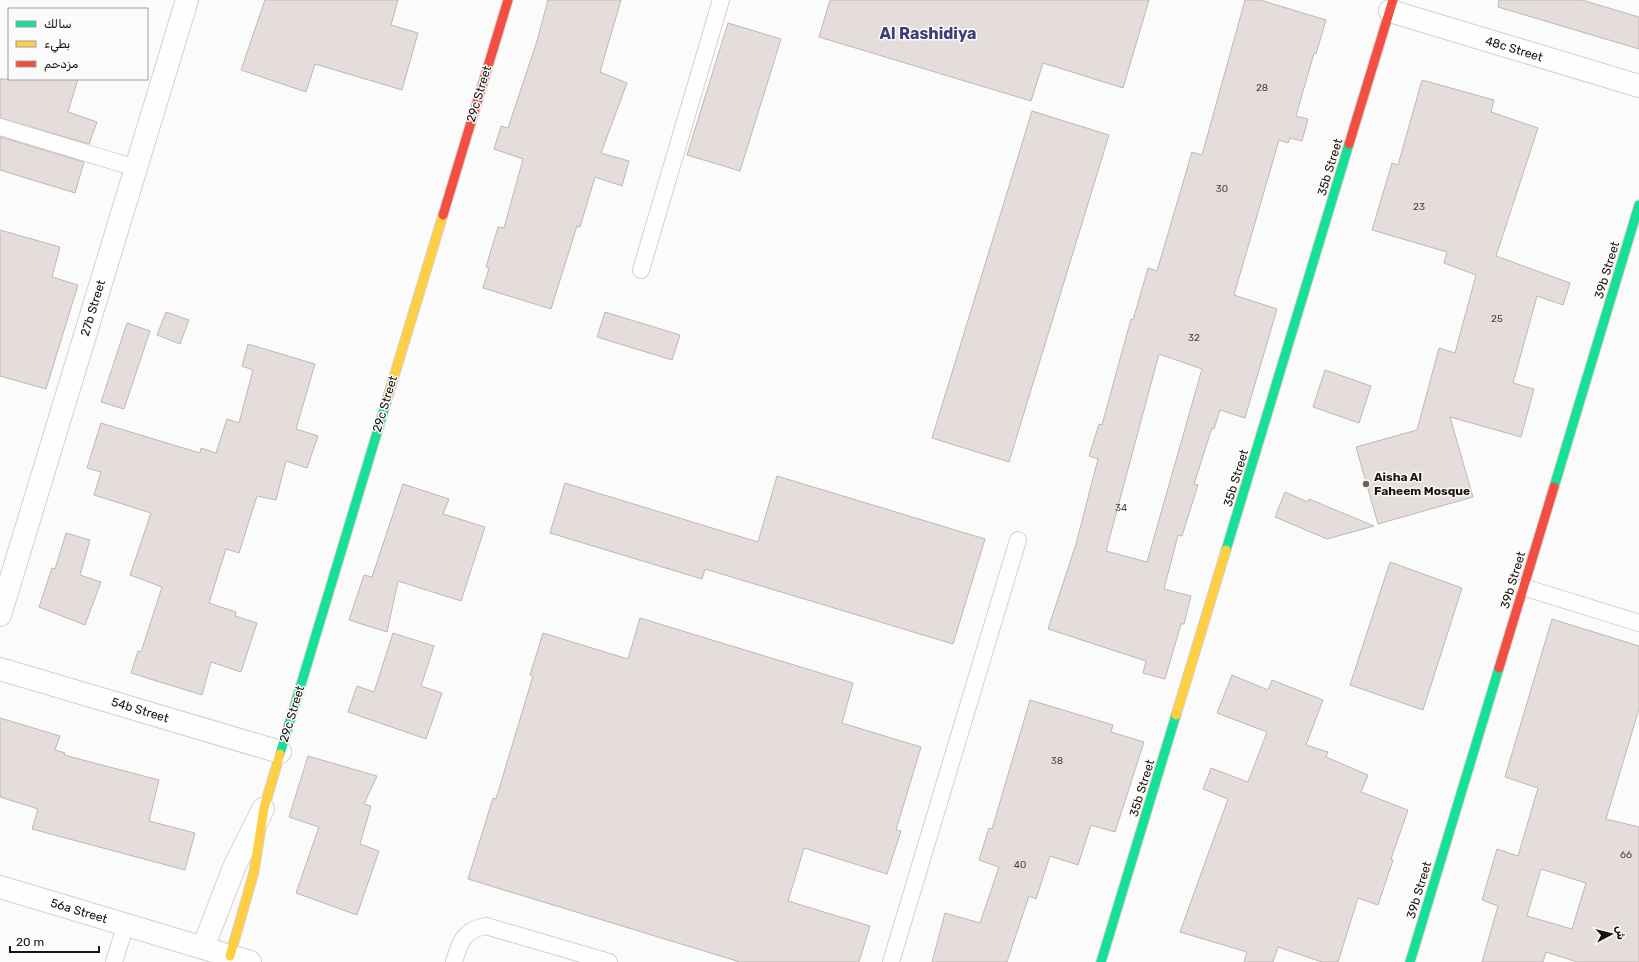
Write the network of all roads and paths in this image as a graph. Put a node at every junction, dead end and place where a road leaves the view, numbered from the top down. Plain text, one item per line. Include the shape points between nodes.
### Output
1 (187, 0) edge
2 (508, 0) edge
3 (721, 0) edge
4 (1391, 6) edge
5 (1639, 86) edge
6 (0, 127) edge
7 (136, 168) junction
8 (1639, 205) edge
9 (641, 270) dead end
10 (1018, 540) dead end
11 (1523, 587) junction
12 (0, 615) edge
13 (1639, 623) edge
14 (0, 669) edge
15 (280, 752) junction
16 (264, 808) junction
17 (0, 887) edge
18 (126, 924) junction
19 (203, 948) junction
20 (240, 959) edge
21 (114, 962) edge
22 (454, 962) edge
23 (609, 962) edge
24 (891, 962) edge
25 (1101, 962) edge
26 (1410, 962) edge

1 - 7 street, 27b Street
2 - 15 street, 29c Street
3 - 9 lane
4 - 5 street, 48c Street
4 - 25 street, 35b Street
6 - 7 lane
7 - 12 street, 27b Street
8 - 11 street, 39b Street
10 - 24 lane
11 - 13 lane
11 - 26 street, 39b Street
14 - 15 street, 54b Street
15 - 16 street, 29c Street
16 - 19 street, 29c Street via 235,865
16 - 20 street, 29c Street
17 - 18 street, 56a Street
18 - 19 street, 56a Street
18 - 21 lane
19 - 20 street, 56a Street
22 - 23 lane via 463,938 469,932 486,926

